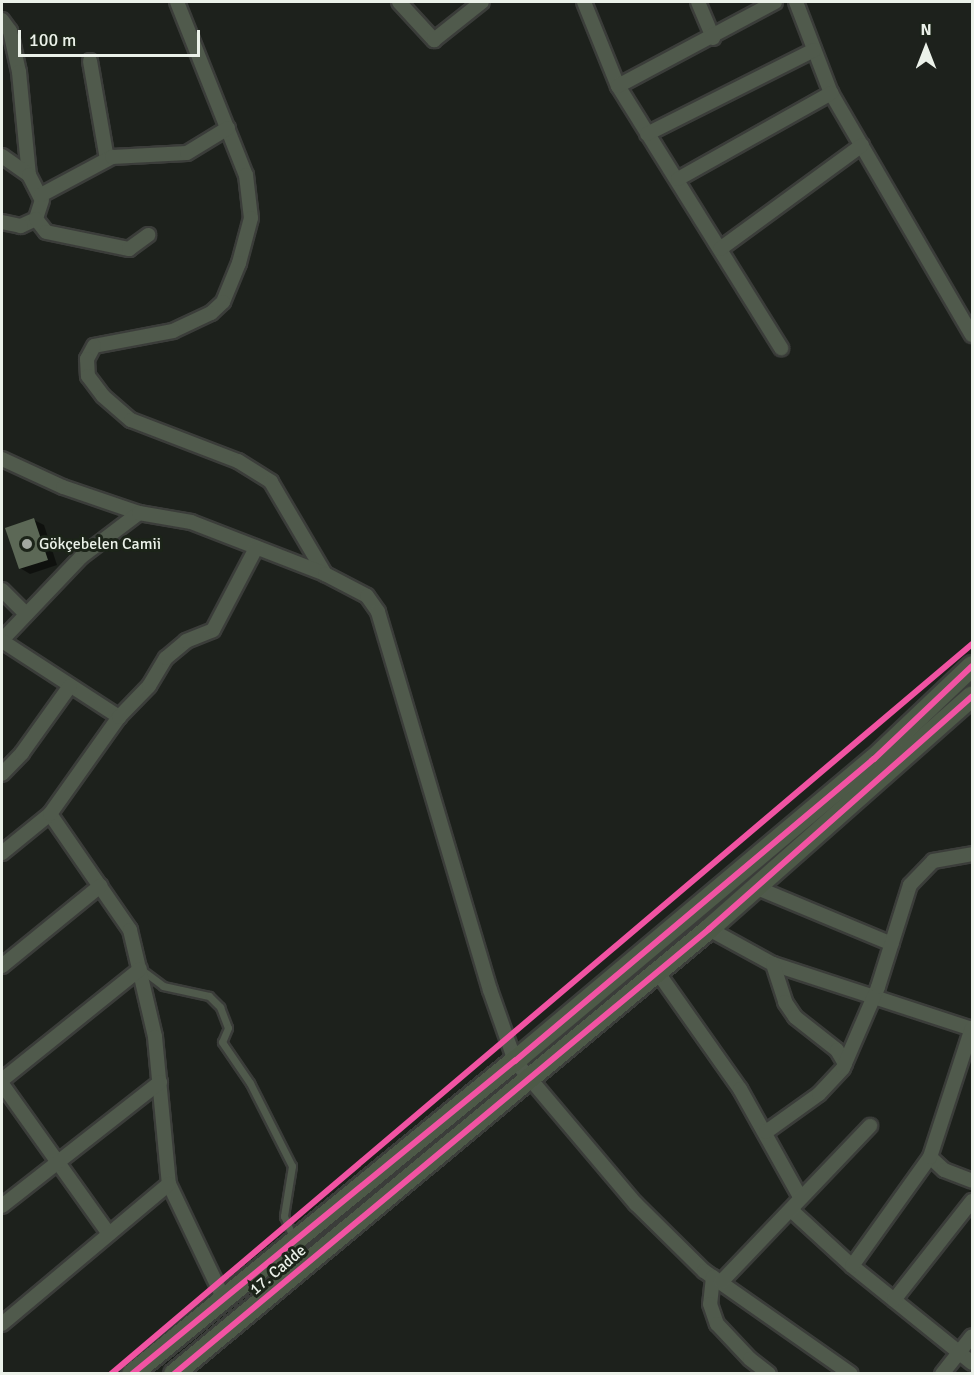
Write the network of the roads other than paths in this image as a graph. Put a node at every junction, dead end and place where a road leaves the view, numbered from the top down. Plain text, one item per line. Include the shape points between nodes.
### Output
1 (177, 2) edge
2 (399, 2) edge
3 (584, 2) edge
4 (698, 2) edge
5 (775, 2) edge
6 (796, 2) edge
7 (475, 4) edge
8 (2, 20) edge
9 (713, 38) junction
10 (814, 50) junction
11 (90, 61) dead end
12 (618, 86) junction
13 (831, 93) junction
14 (228, 128) junction
15 (647, 134) junction
16 (862, 144) junction
17 (2, 156) edge
18 (107, 159) junction
19 (29, 175) junction
20 (678, 179) junction
21 (41, 195) junction
22 (36, 219) junction
23 (2, 222) edge
24 (148, 236) dead end
25 (720, 249) junction
26 (972, 335) edge
27 (781, 348) dead end
28 (2, 459) edge
29 (139, 513) junction
30 (256, 548) junction
31 (325, 574) junction
32 (2, 590) edge
33 (26, 614) junction
34 (2, 641) edge
35 (972, 666) edge
36 (70, 686) junction
37 (972, 696) edge
38 (119, 717) junction
39 (2, 774) edge
40 (50, 814) junction
41 (2, 853) edge
42 (972, 854) edge
43 (100, 886) junction
44 (755, 887) junction
45 (709, 929) junction
46 (892, 944) junction
47 (773, 964) junction
48 (2, 966) edge
49 (140, 969) junction
50 (656, 970) junction
51 (875, 995) junction
52 (972, 1028) edge
53 (515, 1061) junction
54 (845, 1064) junction
55 (529, 1080) junction
56 (2, 1082) edge
57 (160, 1082) junction
58 (870, 1126) dead end
59 (766, 1132) junction
60 (930, 1157) junction
61 (58, 1162) junction
62 (972, 1181) edge
63 (169, 1184) junction
64 (800, 1197) junction
65 (972, 1201) edge
66 (2, 1206) edge
67 (791, 1210) junction
68 (109, 1234) junction
69 (294, 1239) junction
70 (852, 1266) junction
71 (717, 1280) junction
72 (223, 1297) junction
73 (894, 1300) junction
74 (2, 1324) edge
75 (972, 1336) edge
76 (960, 1353) junction
77 (972, 1364) edge
78 (132, 1374) edge
79 (174, 1374) edge
80 (769, 1374) edge
81 (851, 1374) edge
82 (942, 1374) edge

1 - 14 street
2 - 7 street via 434,40
3 - 12 street
4 - 9 street
5 - 9 street
6 - 10 street
8 - 19 street via 10,31 19,72
9 - 12 street
10 - 13 street
10 - 15 street
11 - 18 street
12 - 15 street
13 - 16 street
13 - 20 street
14 - 18 street via 187,153
14 - 31 street via 246,175 251,218 239,264 223,302 212,313 173,331 94,346 87,359 88,376 103,396 131,420 238,461 271,482
15 - 20 street
16 - 25 street
16 - 26 street
17 - 19 street
18 - 21 street
19 - 21 street
20 - 25 street
21 - 22 street
22 - 23 street via 21,226
22 - 24 street via 45,232 129,249
25 - 27 street
28 - 29 street via 63,487
29 - 30 street via 191,522
29 - 33 street via 81,556
30 - 31 street
30 - 38 street via 213,630 186,641 166,658 149,686
31 - 53 street via 367,596 378,612 490,990
32 - 33 street
33 - 34 street
34 - 36 street
35 - 53 street, 17. Cadde via 874,759
36 - 38 street
36 - 39 street
37 - 44 street, 17. Cadde
38 - 40 street
40 - 41 street
40 - 43 street
42 - 46 street via 933,861 910,885
43 - 48 street
43 - 49 street via 130,930
44 - 45 street, 17. Cadde
44 - 46 street
45 - 47 street
45 - 50 street, 17. Cadde
46 - 51 street
47 - 51 street
47 - 54 street via 785,1002 795,1017 837,1050
49 - 56 street
49 - 57 street
49 - 69 lane via 163,986 209,996 220,1007 228,1028 222,1042 250,1083 292,1166 284,1216
50 - 55 street, 17. Cadde
50 - 59 street
51 - 52 street
51 - 54 street
52 - 60 street
53 - 55 street
53 - 69 street, 17. Cadde
54 - 59 street via 819,1094
55 - 71 street via 636,1204
55 - 79 street, 17. Cadde
56 - 61 street
57 - 61 street
57 - 63 street
58 - 64 street
59 - 64 street
60 - 62 street via 944,1170
60 - 70 street
61 - 66 street
61 - 68 street
63 - 68 street
63 - 72 street
64 - 67 street
65 - 73 street
67 - 70 street
67 - 71 street
68 - 74 street
69 - 72 street, 17. Cadde
70 - 73 street
71 - 80 street via 710,1304 717,1324
71 - 81 street
72 - 78 street, 17. Cadde
73 - 76 street
75 - 76 street
76 - 77 street
76 - 82 street

